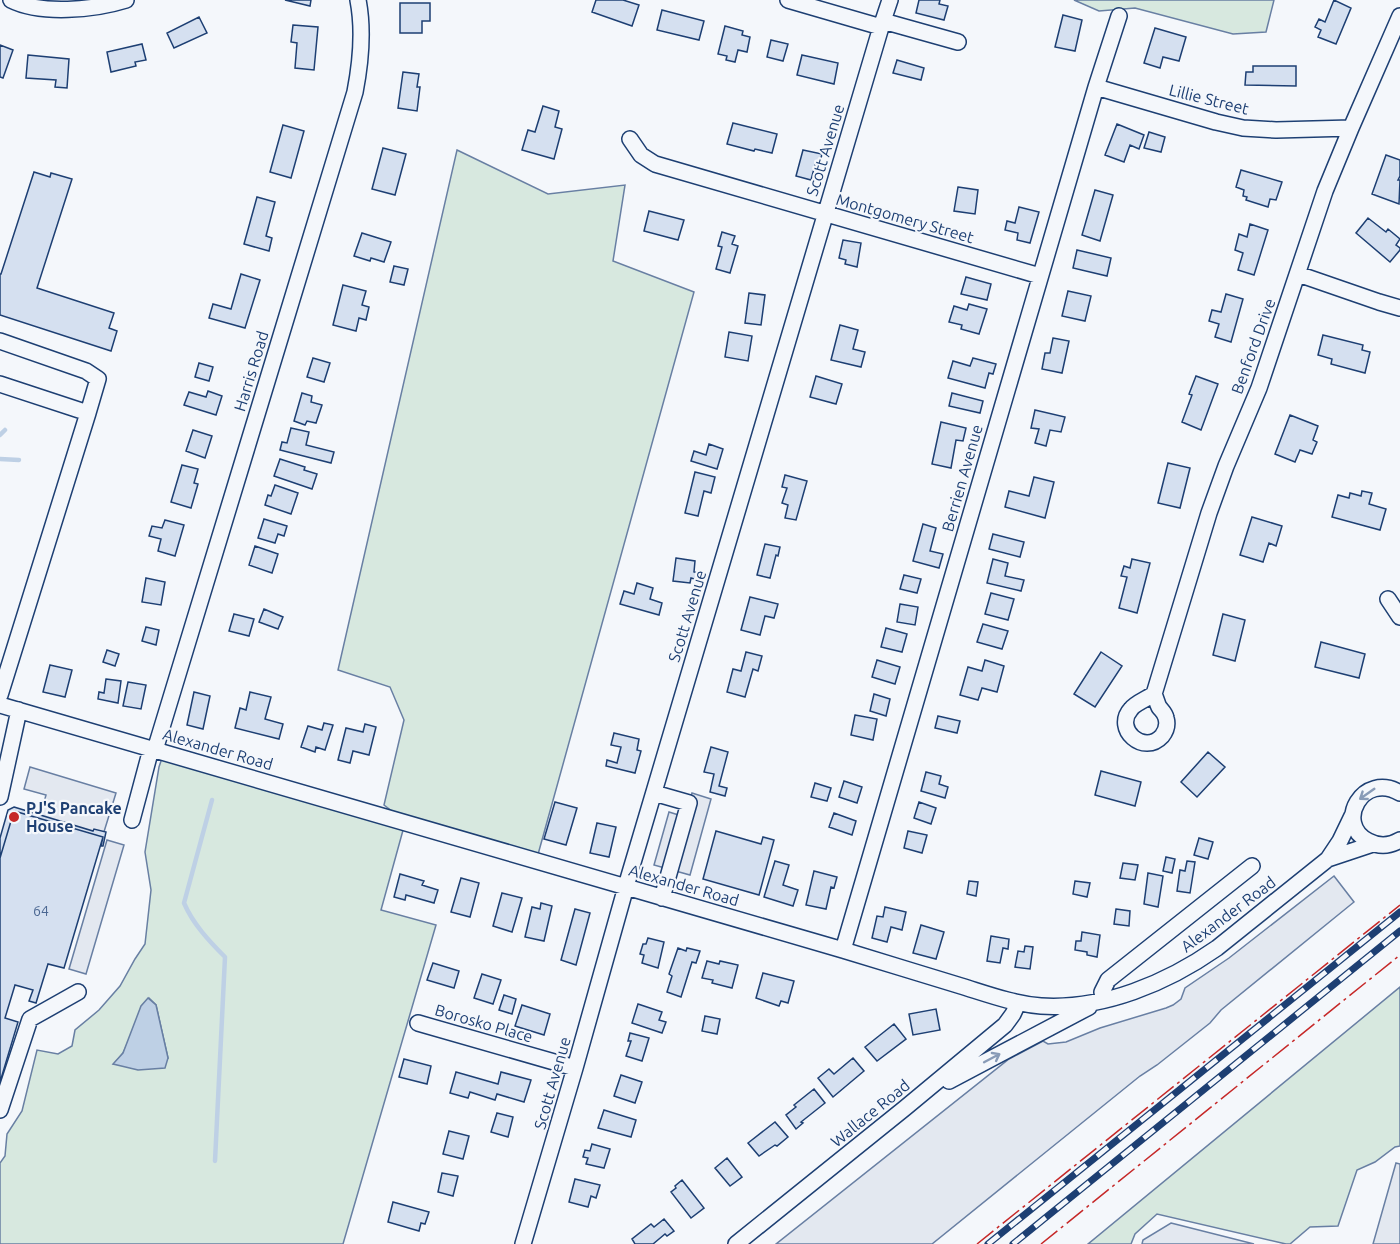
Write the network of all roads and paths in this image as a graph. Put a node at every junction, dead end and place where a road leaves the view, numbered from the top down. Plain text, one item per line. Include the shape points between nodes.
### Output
1 (11, 0) edge
2 (126, 0) edge
3 (358, 0) edge
4 (788, 0) edge
5 (890, 0) edge
6 (1119, 16) dead end
7 (1400, 16) edge
8 (882, 24) junction
9 (958, 42) dead end
10 (1096, 87) junction
11 (1351, 128) junction
12 (630, 139) dead end
13 (825, 213) junction
14 (1298, 274) junction
15 (1040, 276) junction
16 (1400, 308) edge
17 (0, 342) edge
18 (0, 384) edge
19 (88, 412) junction
20 (1388, 599) dead end
21 (1400, 617) edge
22 (1154, 694) dead end
23 (0, 695) edge
24 (0, 705) edge
25 (19, 710) junction
26 (153, 749) junction
27 (1397, 788) edge
28 (654, 792) junction
29 (0, 796) edge
30 (1353, 814) junction
31 (132, 820) dead end
32 (1400, 840) edge
33 (1377, 845) junction
34 (1400, 854) edge
35 (1328, 859) junction
36 (1252, 866) dead end
37 (626, 887) junction
38 (662, 898) junction
39 (843, 950) junction
40 (78, 992) dead end
41 (1104, 1000) junction
42 (1018, 1003) junction
43 (418, 1023) dead end
44 (575, 1068) junction
45 (905, 1108) junction
46 (0, 1110) edge
47 (523, 1244) edge
48 (736, 1244) edge

1 - 2 street via 35,8 66,9
3 - 26 street, Harris Road via 362,36 355,92
4 - 8 street
5 - 8 street, Scott Avenue
6 - 10 street, Berrien Avenue
7 - 11 street, Benford Drive
8 - 9 street
8 - 13 street, Scott Avenue
10 - 11 street, Lillie Street via 1243,128
10 - 15 street, Berrien Avenue
11 - 14 street, Benford Drive
12 - 13 street, Montgomery Street via 641,155 655,164
13 - 15 street, Montgomery Street
13 - 28 street, Scott Avenue
14 - 16 street
14 - 22 street, Benford Drive via 1259,388 1209,513
15 - 39 street, Berrien Avenue
17 - 19 street via 86,371 98,379
18 - 19 street
19 - 23 street
20 - 21 street
24 - 25 street, Alexander Road
25 - 26 street, Alexander Road
25 - 29 street
26 - 31 street, Harris Road
26 - 37 street, Alexander Road
27 -> 30 street, Alexander Road via 1370,790 1362,795
28 - 37 street, Scott Avenue
28 - 38 street via 690,803
30 - 33 street via 1358,832
30 - 35 street, Alexander Road
32 - 33 street, Alexander Road
33 - 34 street
33 - 35 street, Alexander Road
35 - 41 street, Alexander Road via 1199,961 1161,980
36 - 41 street via 1108,980 1102,992
37 - 38 street, Alexander Road
37 - 44 street, Scott Avenue
38 - 39 street, Alexander Road
39 - 42 street, Alexander Road
40 - 46 street via 30,1018
41 - 42 street, Alexander Road via 1058,1006
45 -> 41 street
42 - 45 street, Wallace Road via 1005,1025
43 - 44 street, Borosko Place
44 - 47 street, Scott Avenue
45 - 48 street, Wallace Road

